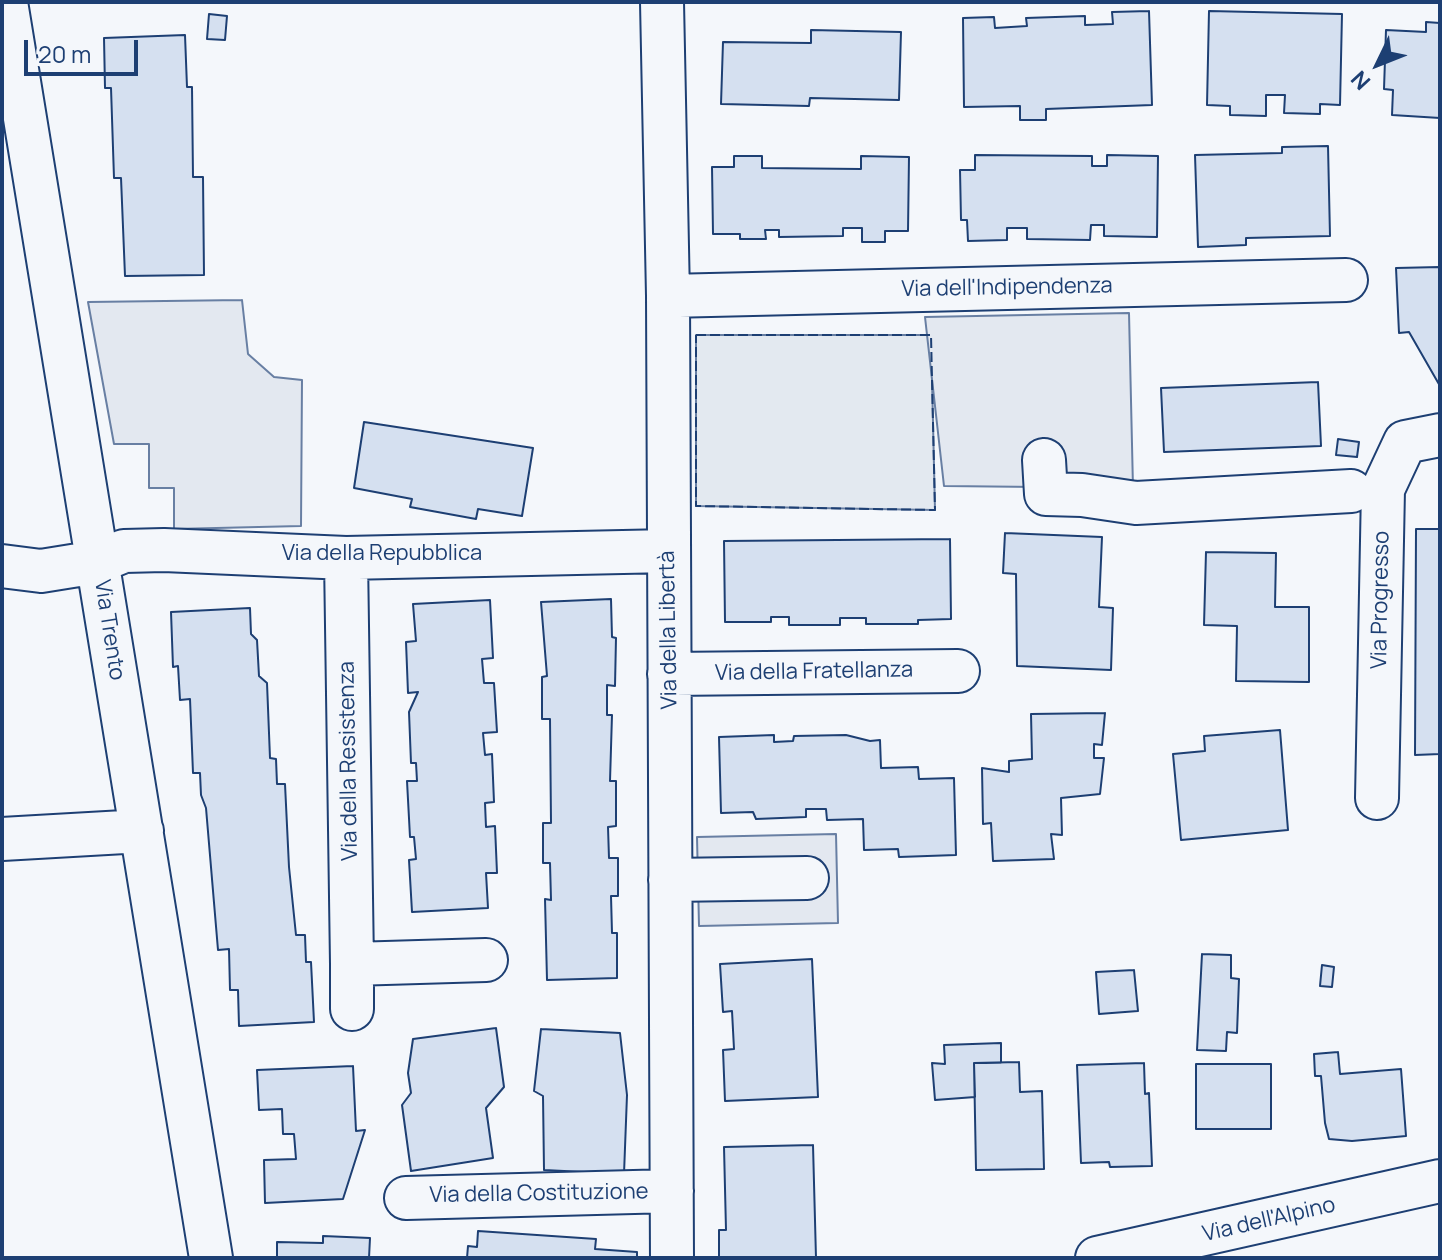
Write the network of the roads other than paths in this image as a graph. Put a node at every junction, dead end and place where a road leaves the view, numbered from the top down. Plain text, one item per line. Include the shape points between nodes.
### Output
1 (662, 2) edge
2 (6, 20) edge
3 (1346, 280) dead end
4 (668, 296) junction
5 (1440, 435) edge
6 (1044, 460) dead end
7 (1351, 491) dead end
8 (669, 551) junction
9 (346, 558) junction
10 (97, 562) junction
11 (2, 566) edge
12 (958, 671) dead end
13 (669, 674) junction
14 (1377, 798) dead end
15 (142, 831) junction
16 (2, 839) edge
17 (807, 878) dead end
18 (670, 880) junction
19 (486, 960) dead end
20 (352, 964) junction
21 (352, 1009) dead end
22 (1440, 1181) edge
23 (672, 1191) junction
24 (406, 1198) dead end
25 (211, 1258) edge
26 (672, 1258) edge
27 (1097, 1258) edge

1 - 4 street, Via della Libertà
2 - 10 street, Via Trento
3 - 4 street, Via dell'Indipendenza
4 - 8 street, Via della Libertà
5 - 14 street, Via Progresso via 1405,442 1383,489
6 - 7 street via 1046,494 1136,503
8 - 9 street, Via della Repubblica
8 - 13 street, Via della Libertà
9 - 10 street, Via della Repubblica via 164,550 124,551
9 - 20 street, Via della Resistenza
10 - 11 street, Via della Repubblica via 41,571
10 - 15 street, Via Trento
12 - 13 street, Via della Fratellanza
13 - 18 street, Via della Libertà
15 - 16 street
15 - 25 street, Via Trento
17 - 18 street
18 - 23 street, Via della Libertà
19 - 20 street
20 - 21 street, Via della Resistenza
22 - 27 street, Via dell'Alpino
23 - 24 street, Via della Costituzione
23 - 26 street, Via della Libertà

